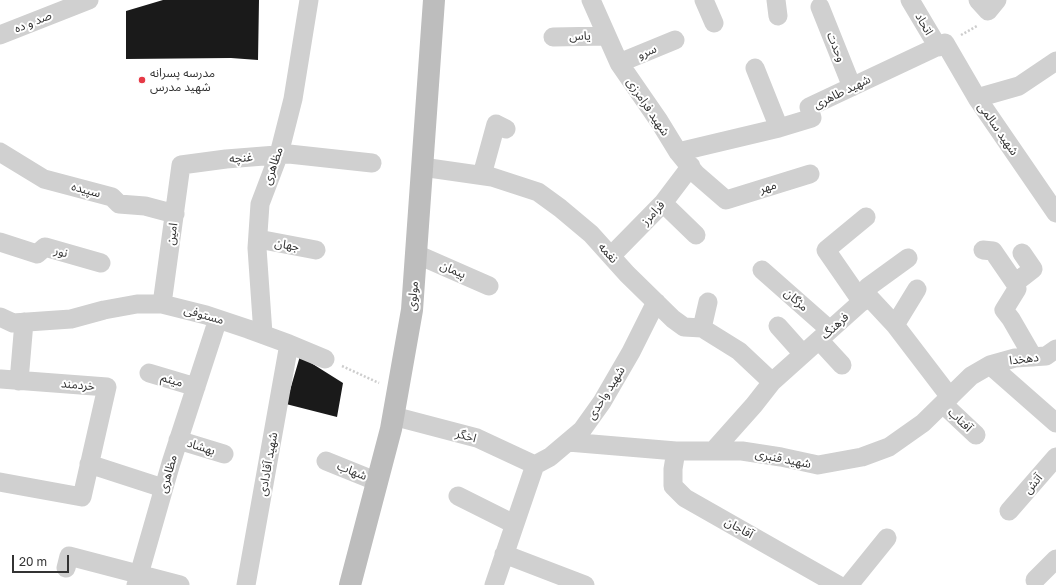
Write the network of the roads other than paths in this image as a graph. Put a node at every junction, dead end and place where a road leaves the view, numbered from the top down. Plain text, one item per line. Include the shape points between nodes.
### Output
1 (89, 0) edge
2 (309, 0) edge
3 (434, 0) edge
4 (591, 0) edge
5 (704, 0) edge
6 (910, 0) edge
7 (818, 7) edge
8 (714, 23) dead end
9 (0, 35) edge
10 (607, 36) junction
11 (553, 37) dead end
12 (675, 40) dead end
13 (941, 45) junction
14 (1056, 61) edge
15 (619, 63) junction
16 (755, 68) dead end
17 (852, 87) junction
18 (977, 98) junction
19 (779, 128) junction
20 (506, 129) dead end
21 (0, 152) edge
22 (678, 152) junction
23 (279, 154) junction
24 (372, 163) dead end
25 (181, 165) joint
26 (691, 166) junction
27 (422, 167) junction
28 (810, 174) dead end
29 (482, 175) junction
30 (726, 200) joint
31 (663, 203) junction
32 (1056, 213) edge
33 (174, 214) junction
34 (866, 217) dead end
35 (696, 235) dead end
36 (258, 240) junction
37 (0, 242) edge
38 (316, 250) dead end
39 (983, 250) dead end
40 (1022, 253) dead end
41 (416, 254) junction
42 (611, 256) junction
43 (908, 258) dead end
44 (101, 264) dead end
45 (762, 270) dead end
46 (1015, 283) junction
47 (489, 286) dead end
48 (917, 289) dead end
49 (865, 299) junction
50 (656, 302) junction
51 (708, 302) dead end
52 (162, 304) junction
53 (0, 318) edge
54 (218, 319) junction
55 (24, 322) junction
56 (895, 325) junction
57 (778, 326) dead end
58 (702, 328) junction
59 (263, 334) junction
60 (824, 335) junction
61 (289, 344) junction
62 (1056, 349) edge
63 (803, 354) junction
64 (1033, 357) junction
65 (325, 359) road end
66 (842, 365) dead end
67 (990, 365) junction
68 (149, 373) dead end
69 (10, 380) edge
70 (772, 382) junction
71 (196, 386) junction
72 (946, 400) junction
73 (393, 416) junction
74 (1056, 423) edge
75 (976, 435) dead end
76 (178, 440) junction
77 (568, 442) junction
78 (676, 451) junction
79 (713, 451) junction
80 (224, 454) dead end
81 (1056, 457) edge
82 (326, 461) dead end
83 (89, 464) junction
84 (535, 465) junction
85 (0, 482) edge
86 (378, 482) junction
87 (163, 488) junction
88 (458, 496) dead end
89 (1009, 512) dead end
90 (514, 524) junction
91 (887, 538) dead end
92 (504, 554) junction
93 (1056, 559) edge
94 (66, 568) dead end
95 (137, 579) edge
96 (1035, 580) dead end
97 (180, 585) edge
98 (246, 585) edge
99 (350, 585) edge
100 (494, 585) edge
101 (585, 585) edge
102 (838, 585) edge
103 (849, 585) edge

1 - 9 street, صد و ده
2 - 23 street, مظاهری via 293,99
3 - 27 main road, مولوی
4 - 10 street, شهید فرامرزی
5 - 8 street
6 - 13 street, اتحاد
7 - 17 street, وحدت
10 - 11 street, یاس
10 - 15 street, شهید فرامرزی
12 - 15 street, سرو
13 - 17 street, شهید طاهری
13 - 18 street, اتحاد
14 - 18 street, شهید سالمی via 1019,86
15 - 22 street, شهید فرامرزی
16 - 19 street
17 - 19 street, شهید طاهری via 809,107 812,118
18 - 32 street, شهید سالمی
19 - 22 street, شهید طاهری
20 - 29 street via 496,124
21 - 33 street, سپیده via 44,179 112,197 119,204 145,206
22 - 26 street, شهید فرامرزی
23 - 24 street, غنچه
23 - 25 street, غنچه
23 - 36 street, مظاهری via 260,204
25 - 33 street, امین
26 - 30 street, شهید فرامرزی via 696,174
26 - 31 street, فرامرز
27 - 29 street, نغمه
27 - 41 main road, مولوی
28 - 30 street, مهر
29 - 42 street, نغمه via 538,192 591,234
31 - 35 street
31 - 42 street, فرامرز
33 - 52 street, امین
34 - 49 street via 826,250
36 - 38 street, جهان
36 - 59 street, مظاهری
37 - 44 street, نور via 37,254 45,247
39 - 46 street via 993,251
40 - 46 street via 1033,269
41 - 47 street, پیمان
41 - 73 main road, مولوی via 412,310
42 - 50 street, نغمه
43 - 49 street, فرهنگ via 868,287
45 - 60 street, مژگان
46 - 64 street via 1017,289 1004,310
48 - 56 street
49 - 56 street
49 - 60 street, فرهنگ
50 - 58 street, نغمه via 684,327
50 - 77 street, شهید واحدی via 602,402 582,430
51 - 58 street
52 - 54 street, مستوفی
52 - 55 street, مستوفی via 137,304 71,319
53 - 55 street, مستوفی via 13,323
54 - 59 street, مستوفی
54 - 71 street, مظاهری
55 - 69 street, خردمند
56 - 72 street
57 - 63 street
58 - 70 street, نغمه via 739,351
59 - 61 street, مستوفی
60 - 63 street, فرهنگ
60 - 66 street, مژگان
61 - 65 street, مستوفی
61 - 98 street, شهید آقادادی
62 - 64 street, دهخدا via 1046,356
63 - 70 street, فرهنگ
64 - 67 street, دهخدا via 1015,358
67 - 72 street, شهید قنبری via 971,376
67 - 74 street
68 - 71 street, میثم
69 - 83 street, خردمند via 107,388
70 - 79 street, فرهنگ
71 - 76 street, مظاهری
72 - 75 street, آفتاب
72 - 79 street, شهید قنبری via 923,423 889,447 862,457 818,465 742,451
73 - 84 street, اخگر via 477,438
73 - 86 main road, مولوی
76 - 80 street, بهشاد
76 - 87 street, مظاهری
77 - 78 street, شهید قنبری
77 - 84 street, شهید واحدی via 550,457
78 - 79 street, شهید قنبری
78 - 102 street, آقاجان via 673,486 685,498
81 - 89 street, آتش
82 - 86 street, شهاب
83 - 85 street, خردمند via 82,497
83 - 87 street
84 - 90 street
86 - 99 main road, مولوی
87 - 95 street, مظاهری
88 - 90 street
90 - 92 street
91 - 103 street
92 - 100 street
92 - 101 street
93 - 96 street
94 - 95 street via 69,556
95 - 97 street

